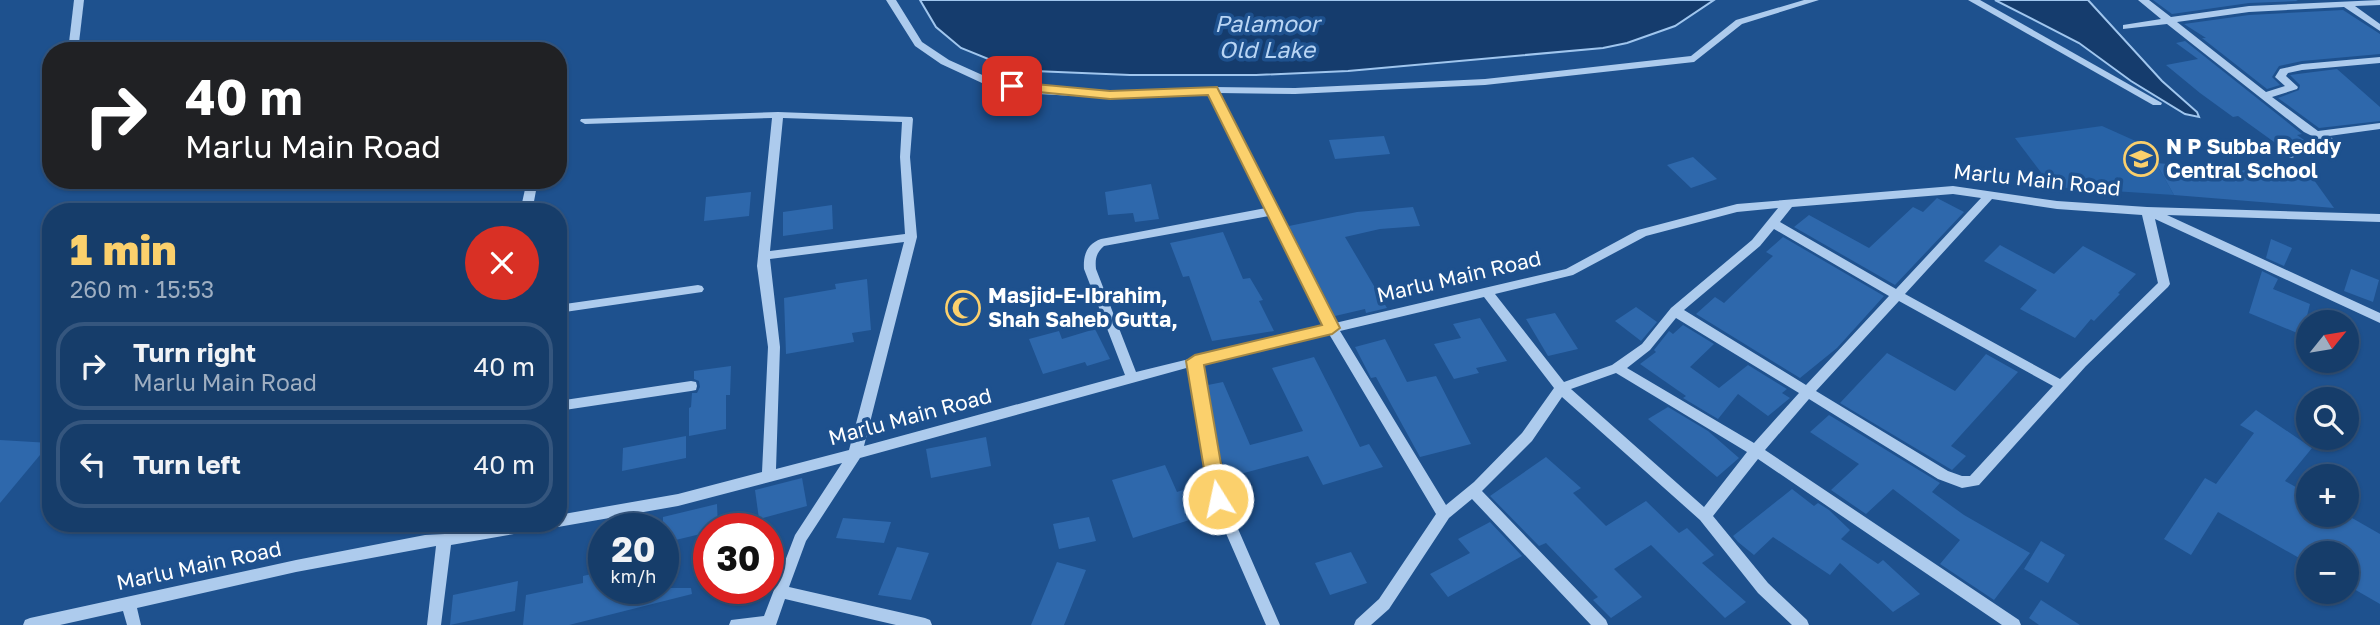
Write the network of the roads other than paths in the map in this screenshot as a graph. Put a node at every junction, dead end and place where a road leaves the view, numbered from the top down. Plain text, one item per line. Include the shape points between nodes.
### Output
1 (79, 0) edge
2 (891, 0) edge
3 (1814, 0) edge
4 (1973, 0) edge
5 (2143, 0) edge
6 (2380, 2) edge
7 (2336, 3) edge
8 (2170, 20) junction
9 (2126, 27) dead end
10 (2380, 28) edge
11 (74, 42) edge
12 (2380, 60) edge
13 (1212, 90) junction
14 (2263, 96) junction
15 (2157, 103) dead end
16 (778, 115) junction
17 (586, 121) dead end
18 (2380, 126) edge
19 (2317, 134) junction
20 (2291, 154) dead end
21 (1990, 195) junction
22 (1789, 203) junction
23 (1273, 211) junction
24 (2147, 211) junction
25 (2380, 218) edge
26 (1773, 223) junction
27 (911, 237) junction
28 (764, 256) junction
29 (698, 289) dead end
30 (1487, 292) junction
31 (1897, 295) junction
32 (567, 308) edge
33 (1675, 311) junction
34 (2380, 318) edge
35 (1332, 328) junction
36 (1195, 361) junction
37 (1616, 368) junction
38 (1132, 378) junction
39 (2061, 385) junction
40 (691, 386) dead end
41 (1561, 388) junction
42 (1808, 391) junction
43 (567, 405) edge
44 (1756, 451) junction
45 (855, 454) junction
46 (769, 476) junction
47 (1473, 491) junction
48 (1444, 514) junction
49 (1705, 516) junction
50 (567, 519) edge
51 (451, 532) edge
52 (492, 532) edge
53 (447, 540) junction
54 (784, 584) edge
55 (784, 593) edge
56 (128, 603) junction
57 (776, 604) edge
58 (64, 620) edge
59 (769, 623) edge
60 (30, 625) edge
61 (134, 625) edge
62 (434, 625) edge
63 (736, 625) edge
64 (925, 625) edge
65 (1273, 625) edge
66 (1361, 625) edge
67 (1601, 625) edge
68 (1802, 625) edge
69 (2014, 625) edge

1 - 11 street
2 - 13 street via 918,44 986,81 1110,95
3 - 13 street via 1739,22 1694,59 1485,82
4 - 15 street
5 - 8 street
6 - 7 street
7 - 8 street
7 - 10 street
8 - 9 street
8 - 14 street
12 - 14 street via 2284,71 2280,77 2293,87
13 - 23 street
14 - 19 street
16 - 17 street
16 - 27 street via 908,119 905,157
16 - 28 street
18 - 19 street
19 - 20 street via 2332,142
21 - 22 street, Marlu Main Road via 1953,190
21 - 24 street, Marlu Main Road
21 - 31 street
22 - 26 street
22 - 30 street, Marlu Main Road via 1737,208 1642,233 1569,272
23 - 35 street
23 - 38 street via 1093,248 1090,269
24 - 25 street, Marlu Main Road
24 - 34 street
24 - 39 street via 2164,284
26 - 31 street
26 - 33 street via 1731,267
27 - 28 street
27 - 45 street
28 - 46 street via 774,347
29 - 32 street
30 - 35 street, Marlu Main Road
30 - 41 street
31 - 39 street
31 - 42 street
33 - 37 street via 1646,347
33 - 42 street
35 - 36 street, Marlu Main Road
35 - 48 street
36 - 38 street, Marlu Main Road
36 - 65 street via 1218,499
37 - 41 street
37 - 44 street
38 - 45 street, Marlu Main Road
39 - 42 street via 1974,481 1962,482 1943,475
40 - 43 street
41 - 47 street via 1527,438
41 - 49 street
42 - 44 street
44 - 49 street
44 - 69 street
45 - 46 street, Marlu Main Road
45 - 54 street via 800,540
46 - 50 street, Marlu Main Road via 678,500
47 - 48 street
47 - 67 street
48 - 66 street via 1384,604
49 - 68 street via 1763,588
51 - 53 street
52 - 53 street, Marlu Main Road
53 - 56 street, Marlu Main Road via 296,566
53 - 62 street
55 - 64 street
56 - 58 street, Marlu Main Road
56 - 61 street
57 - 59 street
58 - 60 street, Marlu Main Road
59 - 63 street

